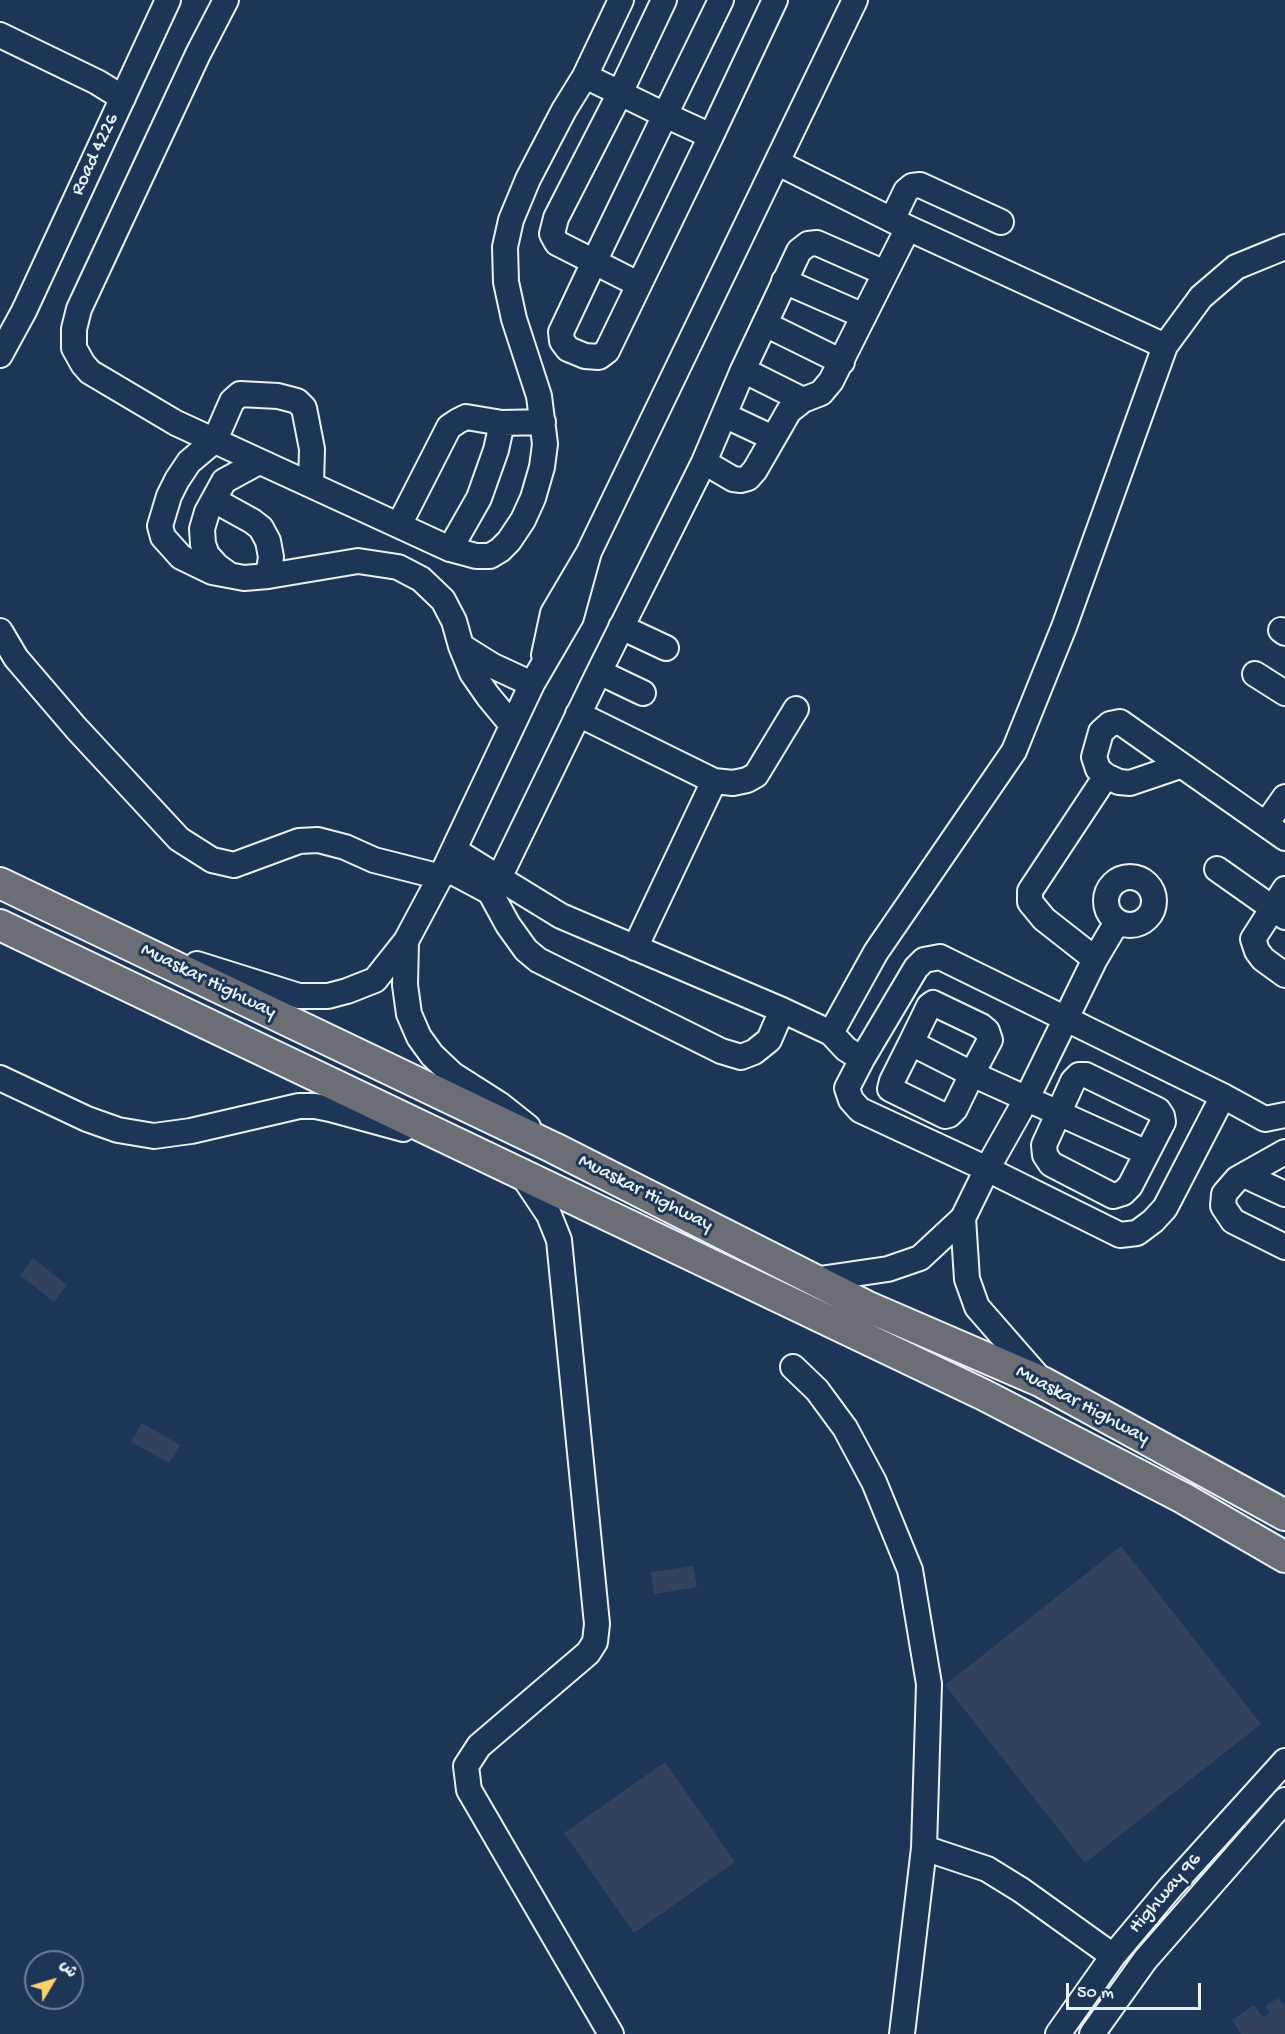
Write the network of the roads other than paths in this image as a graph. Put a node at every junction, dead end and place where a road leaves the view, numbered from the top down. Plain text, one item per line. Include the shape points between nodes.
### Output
1 (168, 0) edge
2 (226, 0) edge
3 (621, 0) edge
4 (664, 0) edge
5 (721, 0) edge
6 (775, 0) edge
7 (855, 0) edge
8 (0, 35) edge
9 (585, 76) junction
10 (620, 93) junction
11 (123, 98) junction
12 (665, 115) junction
13 (711, 136) junction
14 (778, 163) junction
15 (1001, 222) dead end
16 (900, 224) junction
17 (1285, 247) edge
18 (594, 262) junction
19 (885, 273) junction
20 (784, 281) junction
21 (638, 284) junction
22 (864, 316) junction
23 (765, 324) junction
24 (1165, 346) junction
25 (0, 355) edge
26 (842, 362) junction
27 (743, 370) junction
28 (803, 400) junction
29 (724, 415) junction
30 (543, 422) junction
31 (176, 423) junction
32 (502, 423) junction
33 (773, 438) junction
34 (218, 442) junction
35 (189, 462) junction
36 (259, 462) junction
37 (704, 462) junction
38 (311, 485) junction
39 (219, 491) junction
40 (399, 525) junction
41 (450, 549) junction
42 (228, 574) junction
43 (268, 576) junction
44 (621, 627) junction
45 (0, 631) edge
46 (461, 646) junction
47 (666, 648) dead end
48 (598, 672) junction
49 (1255, 674) dead end
50 (537, 677) junction
51 (643, 693) dead end
52 (1285, 693) edge
53 (796, 709) dead end
54 (578, 714) junction
55 (512, 725) junction
56 (1180, 766) junction
57 (1106, 776) junction
58 (714, 782) junction
59 (1285, 797) edge
60 (1276, 831) edge
61 (446, 865) junction
62 (1217, 869) dead end
63 (0, 883) edge
64 (495, 885) junction
65 (1281, 905) edge
66 (1117, 922) dead end
67 (0, 925) edge
68 (94, 927) junction
69 (406, 941) junction
70 (635, 948) junction
71 (1095, 959) junction
72 (1285, 975) edge
73 (783, 1010) junction
74 (1066, 1020) junction
75 (831, 1033) junction
76 (911, 1044) junction
77 (862, 1059) junction
78 (972, 1074) junction
79 (0, 1078) edge
80 (1222, 1096) junction
81 (1027, 1098) junction
82 (1058, 1113) junction
83 (1285, 1115) edge
84 (554, 1148) junction
85 (471, 1150) junction
86 (1285, 1152) edge
87 (1147, 1153) junction
88 (987, 1169) junction
89 (521, 1173) junction
90 (1244, 1175) junction
91 (1285, 1194) edge
92 (963, 1218) junction
93 (1285, 1247) edge
94 (813, 1280) junction
95 (793, 1367) dead end
96 (1042, 1382) junction
97 (1183, 1498) junction
98 (1285, 1515) edge
99 (1285, 1557) edge
100 (1285, 1578) edge
101 (1285, 1761) edge
102 (1285, 1800) edge
103 (924, 1848) junction
104 (1113, 1956) junction
105 (611, 2034) edge
106 (902, 2034) edge
107 (1058, 2034) edge
108 (1092, 2034) edge

1 - 11 street, Road 4226
2 - 31 street via 79,309 74,329 74,348 90,372
3 - 9 street
4 - 10 street
5 - 12 street
6 - 13 street
7 - 14 street
8 - 11 street
9 - 10 street
9 - 30 street via 528,179 511,220 506,246 508,291
10 - 12 street
10 - 18 street via 556,218 552,234 557,243
11 - 25 street, Road 4226
12 - 13 street
12 - 18 street
13 - 21 street
14 - 16 street
14 - 50 street via 589,552 553,613
15 - 16 street via 920,185 906,190
16 - 19 street
16 - 24 street
17 - 24 street via 1236,267 1201,297
18 - 21 street
18 - 21 street via 561,332 568,349 599,357 607,351
19 - 20 street via 817,243 799,251
19 - 22 street
20 - 22 street
20 - 23 street
22 - 26 street
23 - 26 street
23 - 27 street
24 - 75 street via 1064,627 1014,751 876,952
26 - 28 street via 821,393
27 - 28 street
27 - 29 street
28 - 33 street via 789,411
29 - 33 street
29 - 37 street
30 - 32 street
30 - 41 street via 545,444 536,488 523,520 508,541 490,555 476,556
31 - 34 street
31 - 35 street
32 - 40 street via 466,417 449,427
32 - 41 street via 479,498
33 - 37 street via 748,478 733,479
34 - 35 street
34 - 36 street
34 - 38 street via 232,401 240,394 297,401 304,408 310,430
34 - 39 street
35 - 42 street via 164,510 160,526 163,537 181,557 212,572
36 - 38 street
36 - 39 street
37 - 44 street
38 - 40 street
39 - 42 street via 207,512 203,544 207,555
39 - 43 street via 261,528 271,557
40 - 41 street
42 - 43 street via 244,578
43 - 46 street via 357,561 398,567 422,579 443,600
44 - 47 street
44 - 48 street
45 - 61 street via 16,658 76,728 179,839 212,860 234,865 299,841 318,840 374,861
46 - 50 street via 493,666
46 - 55 street via 472,673
48 - 51 street
48 - 54 street
49 - 52 street
50 - 55 street
53 - 58 street via 756,775 733,783
54 - 58 street
54 - 64 street
55 - 61 street
56 - 57 street via 1130,783
56 - 57 street via 1120,722 1101,732 1094,757 1098,769
56 - 60 street
57 - 71 street via 1030,891 1030,902 1044,919
58 - 70 street
59 - 60 street
61 - 64 street
61 - 69 street
62 - 65 street
63 - 68 main road, Muaskar Highway
64 - 70 street
64 - 73 street via 508,925 538,960 722,1051 741,1057 754,1052 769,1040
65 - 72 street via 1253,939 1263,959
66 - 71 street
67 - 85 main road, Muaskar Highway
68 - 69 street via 299,996 328,996 375,980
68 - 84 main road, Muaskar Highway
69 - 84 street via 405,985 409,1014 419,1037 452,1074 500,1104
70 - 73 street
71 - 74 street
73 - 75 street
74 - 77 street via 940,957 924,960
74 - 80 street
74 - 81 street
75 - 77 street
76 - 78 street
76 - 78 street via 929,1006 937,1004 987,1031 990,1040
76 - 78 street via 890,1089 945,1116 955,1108
77 - 88 street via 847,1088 851,1100 861,1110
78 - 81 street
79 - 85 street via 87,1119 118,1130 154,1136 315,1106
80 - 83 street via 1265,1119
80 - 88 street via 1165,1208 1137,1233 1120,1235
81 - 82 street
81 - 88 street
82 - 87 street
82 - 87 street via 1073,1081 1086,1075 1158,1110 1163,1122
82 - 87 street via 1044,1145 1045,1155 1051,1164 1113,1196 1130,1186
84 - 94 main road, Muaskar Highway
85 - 89 main road, Muaskar Highway
86 - 90 street
88 - 92 street
89 - 97 main road, Muaskar Highway via 984,1395
89 - 105 street via 549,1215 559,1240 597,1624 595,1642 588,1653 480,1746 466,1766 469,1790
90 - 91 street
90 - 93 street via 1224,1194 1223,1206 1233,1221
92 - 94 street via 920,1258 888,1269
92 - 96 street via 967,1279 977,1307
94 - 96 main road, Muaskar Highway
95 - 103 street via 817,1390 845,1428 874,1482 910,1570 929,1684
96 - 98 main road, Muaskar Highway
97 - 99 main road, Muaskar Highway
97 - 100 main road via 1223,1537
101 - 104 street, Highway 96
102 - 108 street, Highway 96 via 1145,1960
103 - 104 street via 987,1869
103 - 106 street
104 - 107 street, Highway 96

